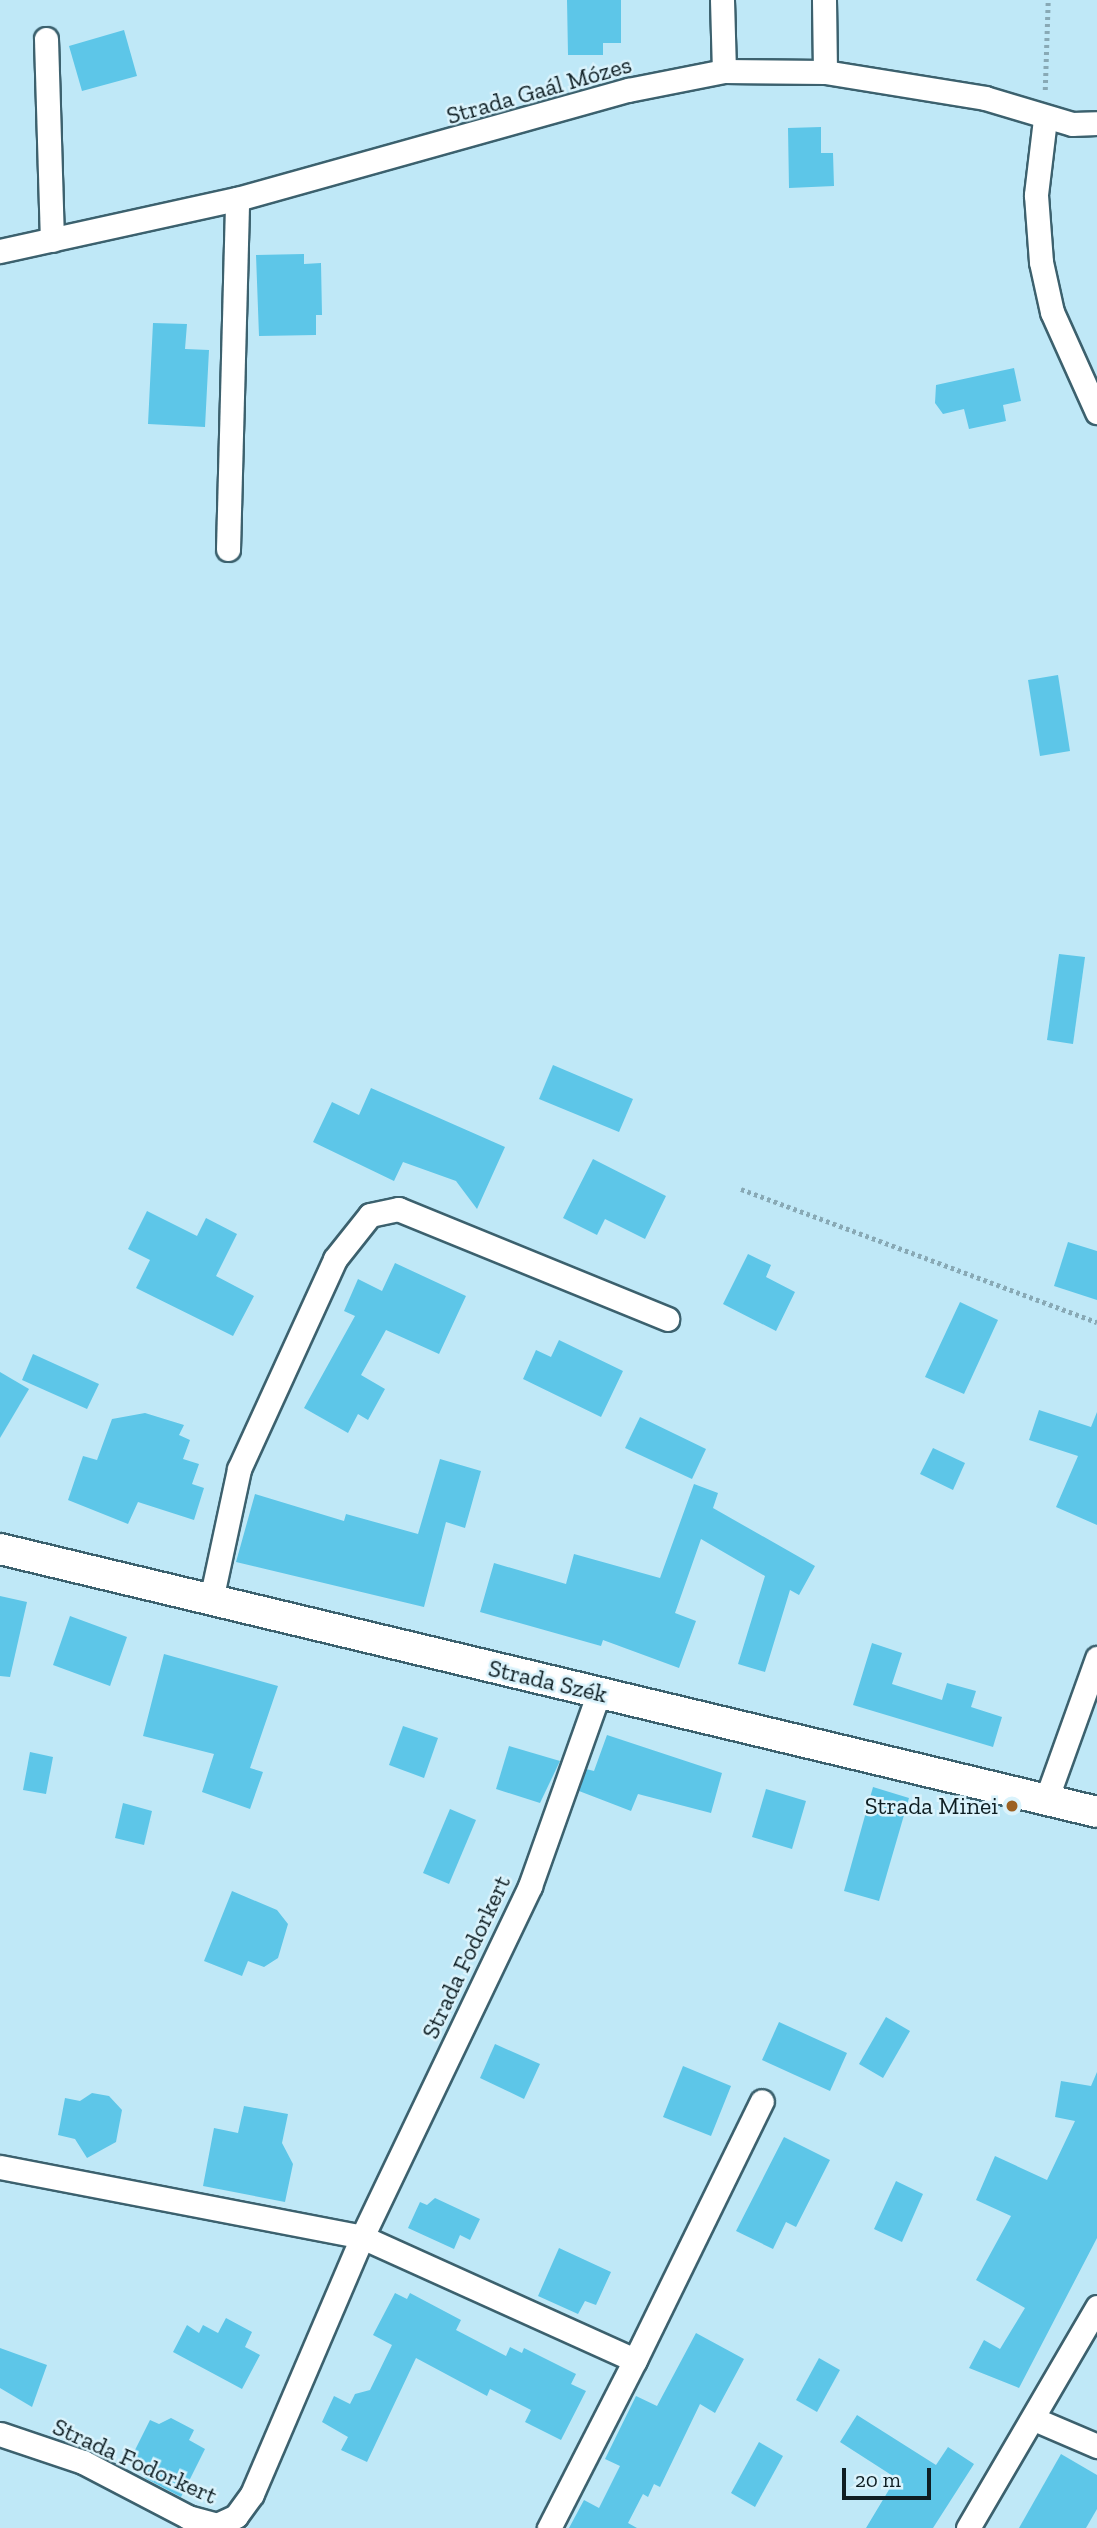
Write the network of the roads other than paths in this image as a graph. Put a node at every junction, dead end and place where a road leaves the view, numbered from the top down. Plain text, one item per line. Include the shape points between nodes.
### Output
1 (722, 0) edge
2 (824, 0) edge
3 (46, 39) dead end
4 (724, 71) junction
5 (825, 72) junction
6 (1045, 119) junction
7 (1097, 123) edge
8 (237, 199) junction
9 (52, 240) junction
10 (0, 251) edge
11 (1097, 412) edge
12 (228, 549) dead end
13 (667, 1320) dead end
14 (0, 1549) edge
15 (211, 1600) junction
16 (1097, 1658) edge
17 (599, 1692) junction
18 (1046, 1800) junction
19 (1097, 1812) edge
20 (762, 2101) dead end
21 (0, 2167) edge
22 (362, 2237) junction
23 (1097, 2307) edge
24 (635, 2360) junction
25 (1034, 2419) junction
26 (0, 2434) edge
27 (1097, 2446) edge
28 (549, 2528) edge
29 (968, 2528) edge

1 - 4 street
2 - 5 street
3 - 9 street
4 - 5 street, Strada Gaál Mózes
4 - 8 street, Strada Gaál Mózes via 628,90
5 - 6 street, Strada Gaál Mózes via 985,98
6 - 7 street, Strada Gaál Mózes
6 - 11 street via 1036,195 1041,262 1052,312
8 - 9 street, Strada Gaál Mózes
8 - 12 street
9 - 10 street, Strada Gaál Mózes
13 - 15 street via 398,1209 370,1215 335,1259 239,1469
14 - 15 street, Strada Szék
15 - 17 street, Strada Szék
16 - 18 street
17 - 18 street, Strada Szék
17 - 22 street, Strada Fodorkert via 530,1886
18 - 19 street, Strada Szék
20 - 24 street
21 - 22 street
22 - 24 street
22 - 26 street, Strada Fodorkert via 252,2494 236,2516 217,2525 188,2517 83,2462
23 - 25 street
24 - 28 street
25 - 27 street
25 - 29 street

